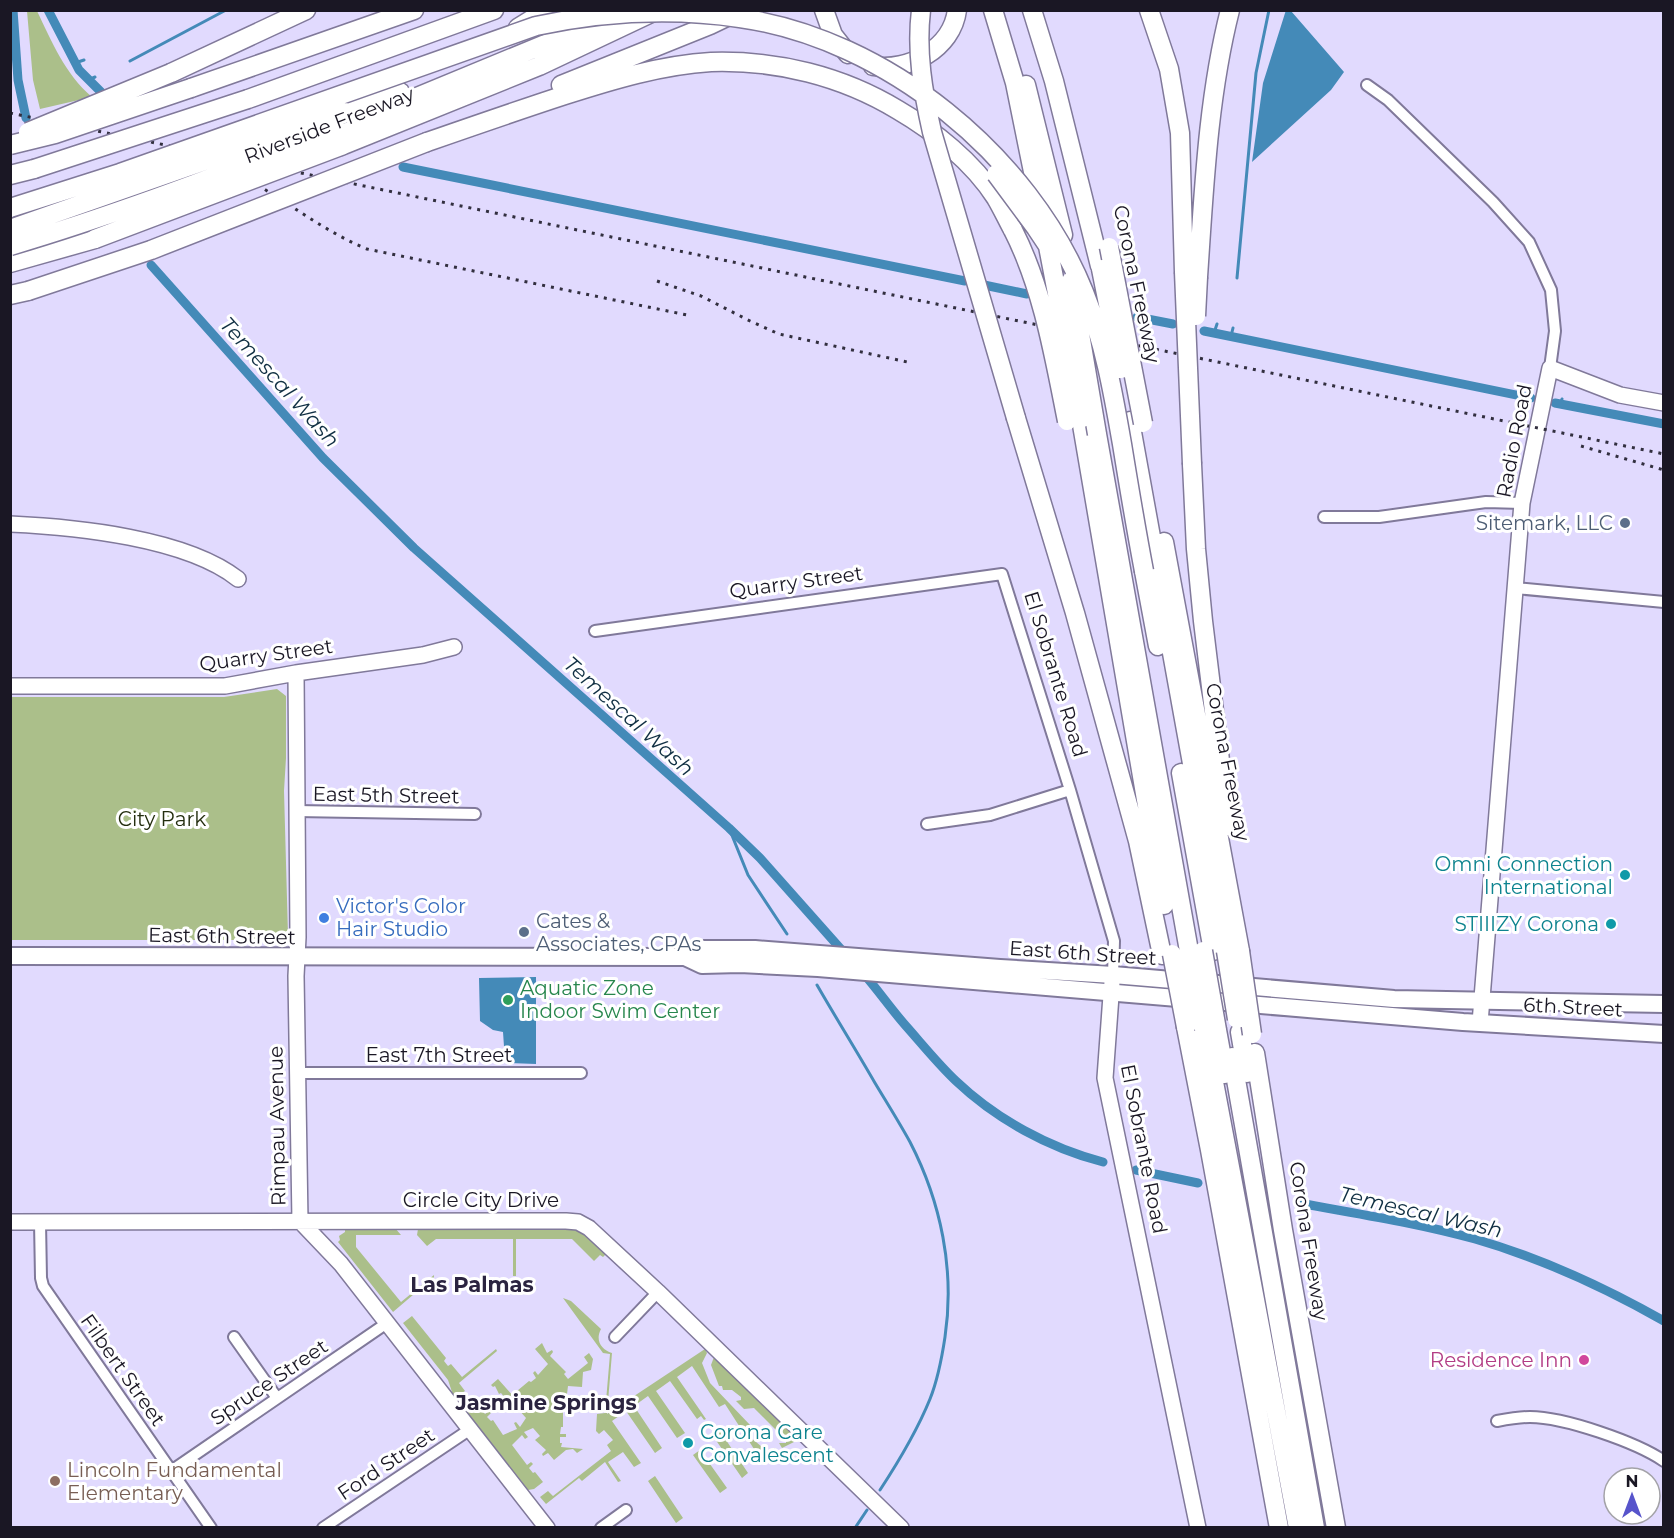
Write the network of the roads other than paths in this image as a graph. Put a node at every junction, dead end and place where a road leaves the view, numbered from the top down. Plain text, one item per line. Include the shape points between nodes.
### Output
1 (306, 10) edge
2 (403, 10) edge
3 (414, 10) edge
4 (494, 10) edge
5 (548, 10) edge
6 (582, 10) edge
7 (625, 10) edge
8 (656, 10) edge
9 (740, 10) edge
10 (824, 10) edge
11 (921, 10) edge
12 (957, 10) edge
13 (993, 10) edge
14 (1006, 10) edge
15 (1032, 10) edge
16 (1045, 10) edge
17 (1149, 10) edge
18 (1230, 10) edge
19 (316, 45) junction
20 (1367, 85) dead end
21 (342, 106) junction
22 (339, 138) junction
23 (10, 139) edge
24 (427, 142) junction
25 (10, 145) edge
26 (10, 175) edge
27 (10, 207) edge
28 (10, 216) edge
29 (10, 229) edge
30 (1055, 236) junction
31 (10, 246) edge
32 (11, 263) edge
33 (1191, 275) junction
34 (19, 293) edge
35 (1550, 368) junction
36 (1664, 403) edge
37 (1074, 420) junction
38 (1136, 422) junction
39 (1522, 503) junction
40 (1324, 517) dead end
41 (10, 524) edge
42 (1139, 572) junction
43 (1002, 574) joint
44 (238, 579) dead end
45 (1515, 588) junction
46 (1664, 602) edge
47 (595, 631) dead end
48 (454, 647) dead end
49 (296, 673) junction
50 (10, 686) edge
51 (1070, 790) junction
52 (296, 811) junction
53 (475, 814) dead end
54 (927, 824) dead end
55 (1223, 855) junction
56 (1201, 952) junction
57 (10, 956) edge
58 (685, 957) junction
59 (298, 958) junction
60 (1112, 983) junction
61 (1481, 1001) junction
62 (1664, 1004) edge
63 (1480, 1023) junction
64 (1221, 1031) junction
65 (1664, 1034) edge
66 (581, 1073) dead end
67 (297, 1074) junction
68 (1243, 1156) junction
69 (300, 1221) junction
70 (10, 1222) edge
71 (40, 1222) junction
72 (1256, 1225) junction
73 (658, 1292) junction
74 (387, 1323) junction
75 (234, 1337) dead end
76 (615, 1337) dead end
77 (278, 1398) junction
78 (1497, 1421) dead end
79 (469, 1430) junction
80 (1664, 1461) edge
81 (171, 1470) junction
82 (626, 1510) dead end
83 (211, 1527) edge
84 (323, 1527) edge
85 (547, 1527) edge
86 (601, 1527) edge
87 (901, 1527) edge
88 (1198, 1527) edge
89 (1279, 1527) edge
90 (1298, 1527) edge
91 (1306, 1527) edge
92 (1315, 1527) edge
93 (1324, 1527) edge
94 (1336, 1527) edge

1 - 23 highway, bridge via 171,73
2 - 19 highway
3 - 19 highway
4 - 26 highway, bridge via 248,99
5 - 21 highway via 486,46
6 - 21 highway, bridge via 502,54
7 - 22 highway
8 - 22 highway, Riverside Freeway via 539,66
9 - 24 highway, bridge
10 - 12 highway via 833,35 848,54 866,64 888,68 909,63 936,47 949,33
11 - 56 highway, bridge via 923,93 932,132 1075,613 1138,841
13 - 30 highway
14 - 30 highway via 1039,130
15 - 38 highway, bridge via 1054,81
16 - 38 highway, Corona Freeway, bridge via 1109,247
17 - 33 highway via 1169,69 1180,133
18 - 33 highway via 1209,132
19 - 25 highway, bridge via 55,134
20 - 35 street, Radio Road via 1395,106 1529,242 1551,290 1555,331
21 - 27 highway, bridge
21 - 29 highway, bridge
22 - 31 highway, bridge
22 - 32 highway, Riverside Freeway, bridge via 95,239
24 - 34 highway, bridge via 161,246
24 - 37 highway, bridge via 638,74 710,62 775,66 844,82 913,118 972,169 995,196 1022,248
27 - 42 highway, bridge via 120,173 536,27 587,18 678,12 742,18 805,35 888,71 939,105 988,149 1049,223 1083,290 1106,359
28 - 42 highway, bridge via 523,41 567,31 614,23 666,21 737,29 802,46 872,75 940,122 987,163 1051,251 1073,295 1094,359
30 - 37 highway, bridge
30 - 56 highway, bridge
33 - 55 highway, bridge via 1196,549 1228,821
35 - 36 street via 1620,395
35 - 39 street, Radio Road
37 - 56 highway, Corona Freeway
38 - 55 highway, Corona Freeway
38 - 56 highway
39 - 40 street via 1486,502 1379,518
39 - 45 street, Radio Road
41 - 44 street via 135,539 198,557 225,568
42 - 56 highway
43 - 47 street, Quarry Street
43 - 51 street, El Sobrante Road
45 - 46 street
45 - 61 street, Radio Road
48 - 49 street, Quarry Street
49 - 50 street, Quarry Street via 225,686
49 - 52 street, Rimpau Avenue
51 - 54 street via 990,815
51 - 60 street, El Sobrante Road via 1114,941
52 - 53 street, East 5th Street
52 - 59 street, Rimpau Avenue
55 - 56 highway, Corona Freeway
56 - 64 highway, Corona Freeway, bridge
56 - 64 highway, bridge
56 - 64 highway, Corona Freeway, bridge via 1166,976 1180,997
57 - 59 main road, East 6th Street
58 - 59 main road, East 6th Street
58 - 60 main road, East 6th Street via 702,965
58 - 60 main road, East 6th Street via 697,949 755,949 1000,968
59 - 67 street, Rimpau Avenue
60 - 61 main road, East 6th Street
60 - 63 main road, East 6th Street
60 - 88 street, El Sobrante Road via 1105,1061 1109,1104
61 - 62 main road, 6th Street
61 - 63 street, Radio Road
63 - 65 main road, 6th Street
64 - 68 highway, Corona Freeway
64 - 68 highway, Corona Freeway
64 - 68 highway
66 - 67 street, East 7th Street
67 - 69 street, Rimpau Avenue
68 - 72 highway, Corona Freeway
68 - 72 highway, Corona Freeway
68 - 72 highway
69 - 71 street, Circle City Drive
69 - 73 street, Circle City Drive via 578,1222
69 - 74 street, Rimpau Avenue
70 - 71 street, Circle City Drive
71 - 81 street, Filbert Street via 43,1286
72 - 89 highway, Corona Freeway
72 - 90 highway
72 - 91 highway
72 - 92 highway
72 - 93 highway
72 - 94 highway, Corona Freeway
73 - 76 street
73 - 87 street, Circle City Drive
74 - 77 street, Spruce Street
74 - 79 street, Rimpau Avenue
75 - 77 street
77 - 81 street, Spruce Street
78 - 80 street via 1549,1419 1617,1438 1649,1450
79 - 84 street, Ford Street
79 - 85 street, Rimpau Avenue
81 - 83 street, Filbert Street
82 - 86 street

